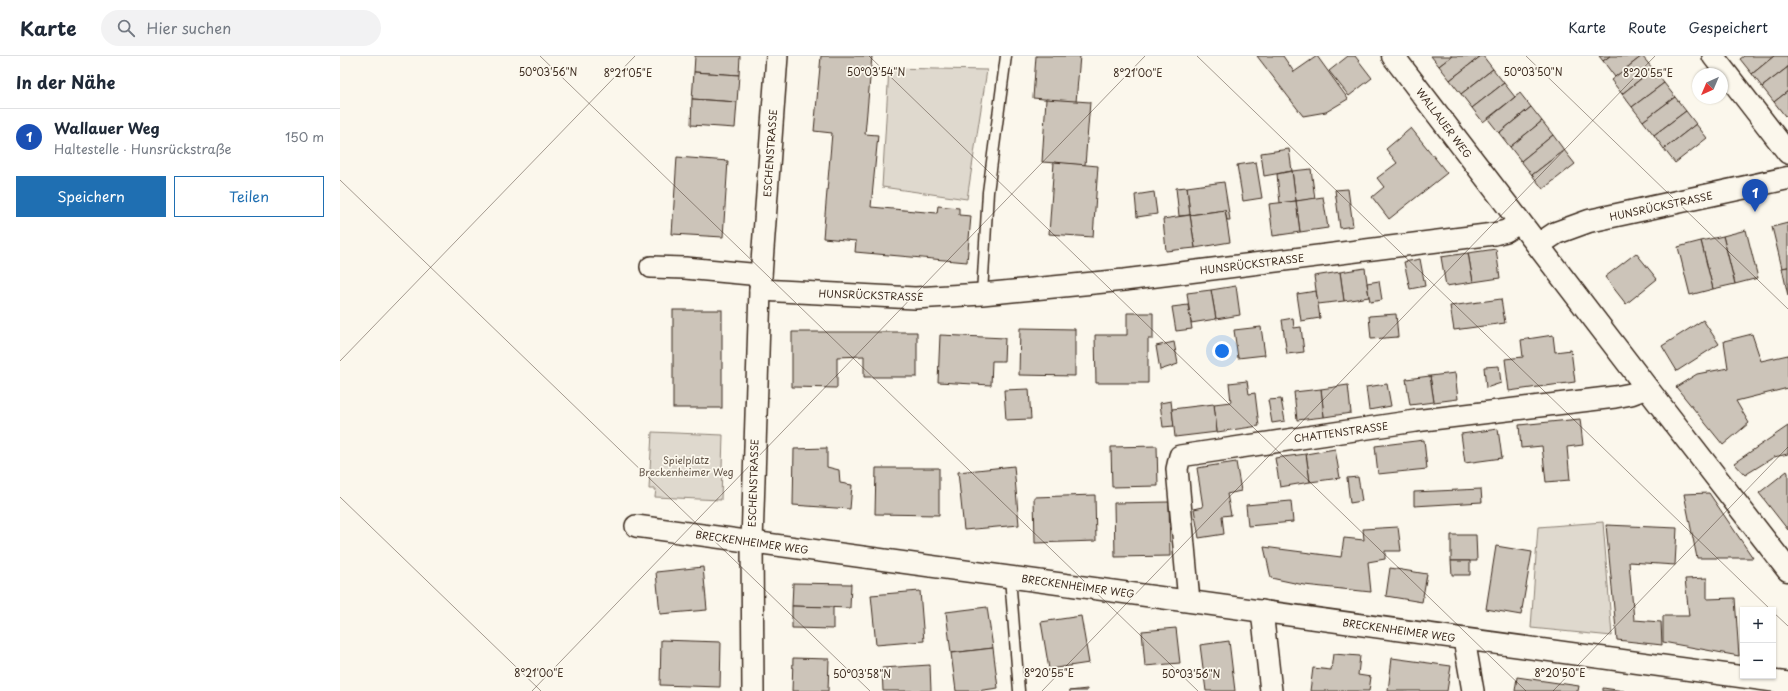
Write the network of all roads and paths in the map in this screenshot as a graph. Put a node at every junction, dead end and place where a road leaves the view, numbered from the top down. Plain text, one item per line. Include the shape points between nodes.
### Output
1 (777, 56) edge
2 (1006, 56) edge
3 (1394, 56) edge
4 (1713, 56) edge
5 (1788, 153) edge
6 (1788, 178) edge
7 (1520, 222) junction
8 (1538, 245) junction
9 (651, 267) dead end
10 (760, 282) junction
11 (982, 294) junction
12 (1646, 388) junction
13 (636, 526) dead end
14 (752, 542) junction
15 (1788, 570) edge
16 (1010, 577) junction
17 (1189, 601) junction
18 (1262, 611) junction
19 (1464, 639) junction
20 (1788, 683) edge
21 (753, 691) edge
22 (1019, 691) edge
23 (1271, 691) edge
24 (1473, 691) edge

1 - 10 street, ESCHENSTRASSE
2 - 11 lane via 988,192
3 - 7 main road, WALLAUER WEG
4 - 5 street
6 - 8 main road, HUNSRÜCKSTRASSE via 1589,221 1556,233
7 - 8 main road, WALLAUER WEG
7 - 11 street, HUNSRÜCKSTRASSE via 1506,231 1494,234 1124,280
8 - 12 main road, WALLAUER WEG
9 - 10 street via 685,268
10 - 11 street, HUNSRÜCKSTRASSE via 915,298
10 - 14 street, ESCHENSTRASSE
12 - 15 main road, WALLAUER WEG
12 - 17 street, CHATTENSTRASSE via 1615,397 1415,421 1180,456 1177,469
13 - 14 street, BRECKENHEIMER WEG
14 - 16 street, BRECKENHEIMER WEG
14 - 21 street, ESCHENSTRASSE
16 - 17 street, BRECKENHEIMER WEG
16 - 22 lane, BRECKENHEIMER WEG
17 - 18 street, BRECKENHEIMER WEG
18 - 19 street, BRECKENHEIMER WEG
18 - 23 street
19 - 20 street, BRECKENHEIMER WEG
19 - 24 street

